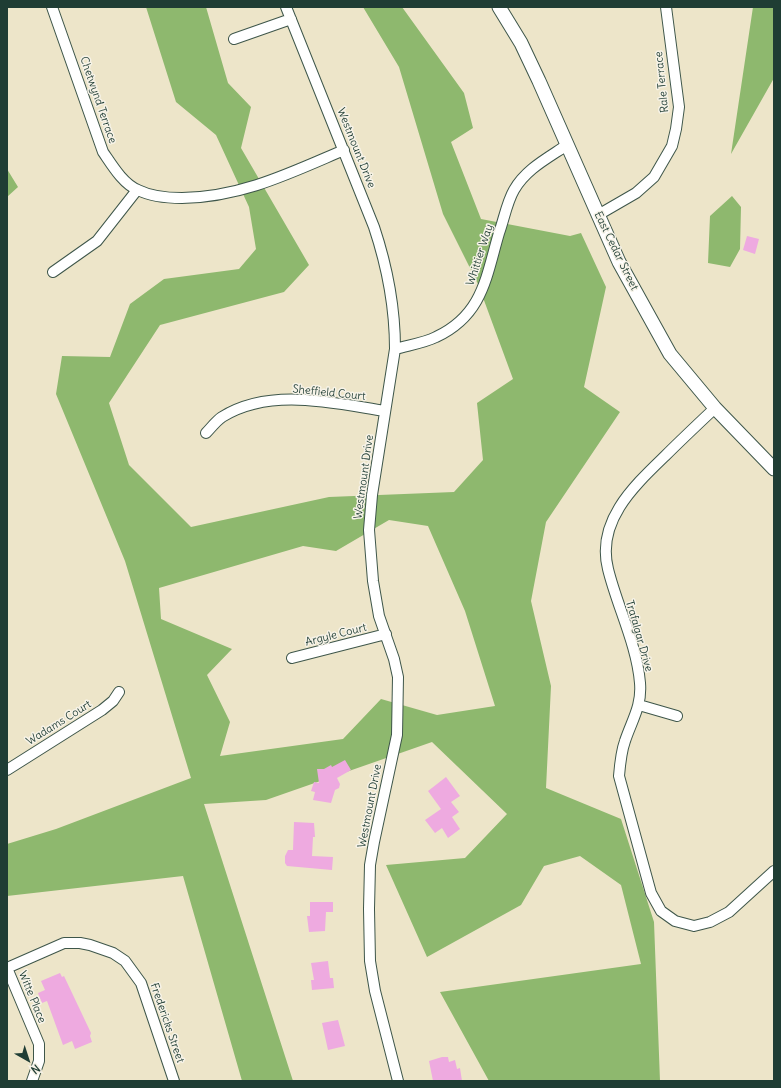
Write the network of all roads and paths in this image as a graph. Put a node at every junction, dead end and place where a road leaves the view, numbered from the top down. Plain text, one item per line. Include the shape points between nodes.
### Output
1 (52, 7) edge
2 (286, 7) edge
3 (499, 7) edge
4 (666, 7) edge
5 (291, 19) junction
6 (234, 39) dead end
7 (567, 145) junction
8 (344, 150) junction
9 (137, 190) junction
10 (598, 215) junction
11 (53, 272) dead end
12 (396, 349) junction
13 (715, 408) junction
14 (385, 411) junction
15 (206, 433) dead end
16 (774, 469) edge
17 (386, 634) junction
18 (292, 658) dead end
19 (119, 692) dead end
20 (639, 706) junction
21 (677, 716) dead end
22 (7, 770) edge
23 (774, 871) edge
24 (7, 968) edge
25 (32, 1081) edge
26 (174, 1081) edge
27 (398, 1081) edge

1 - 9 street, Chetwynd Terrace via 103,152 117,171
2 - 5 street, Westmount Drive
3 - 7 main road, East Cedar Street via 521,43
4 - 10 street, Rale Terrace via 679,107 672,146 654,177 631,196
5 - 6 street
5 - 8 street, Westmount Drive
7 - 10 main road, East Cedar Street
7 - 12 street, Whittier Way via 532,169 514,190 477,303 467,317 435,338
8 - 9 street, Chetwynd Terrace via 271,181 236,192 202,198 163,198
8 - 12 street, Westmount Drive via 382,251 393,307
9 - 11 street via 97,241
10 - 13 main road, East Cedar Street via 619,262 670,354
12 - 14 street, Westmount Drive
13 - 16 main road, East Cedar Street
13 - 20 street, Trafalgar Drive via 633,487 618,507 609,531 607,567 640,682
14 - 15 street, Sheffield Court via 323,402 279,400 241,408 221,418
14 - 17 street, Westmount Drive via 369,530 373,581 379,616
17 - 18 street, Argyle Court
17 - 27 street, Westmount Drive via 398,676 397,735 370,865 368,909 370,961 375,991
19 - 22 street, Wadams Court via 102,710
20 - 21 street
20 - 23 street, Trafalgar Drive via 620,757 620,776 651,893 661,911 675,921 694,926 710,922 729,912
24 - 25 street, Witte Place via 39,1044 39,1061
24 - 26 street, Fredericks Street via 64,943 100,947 119,957 141,983

